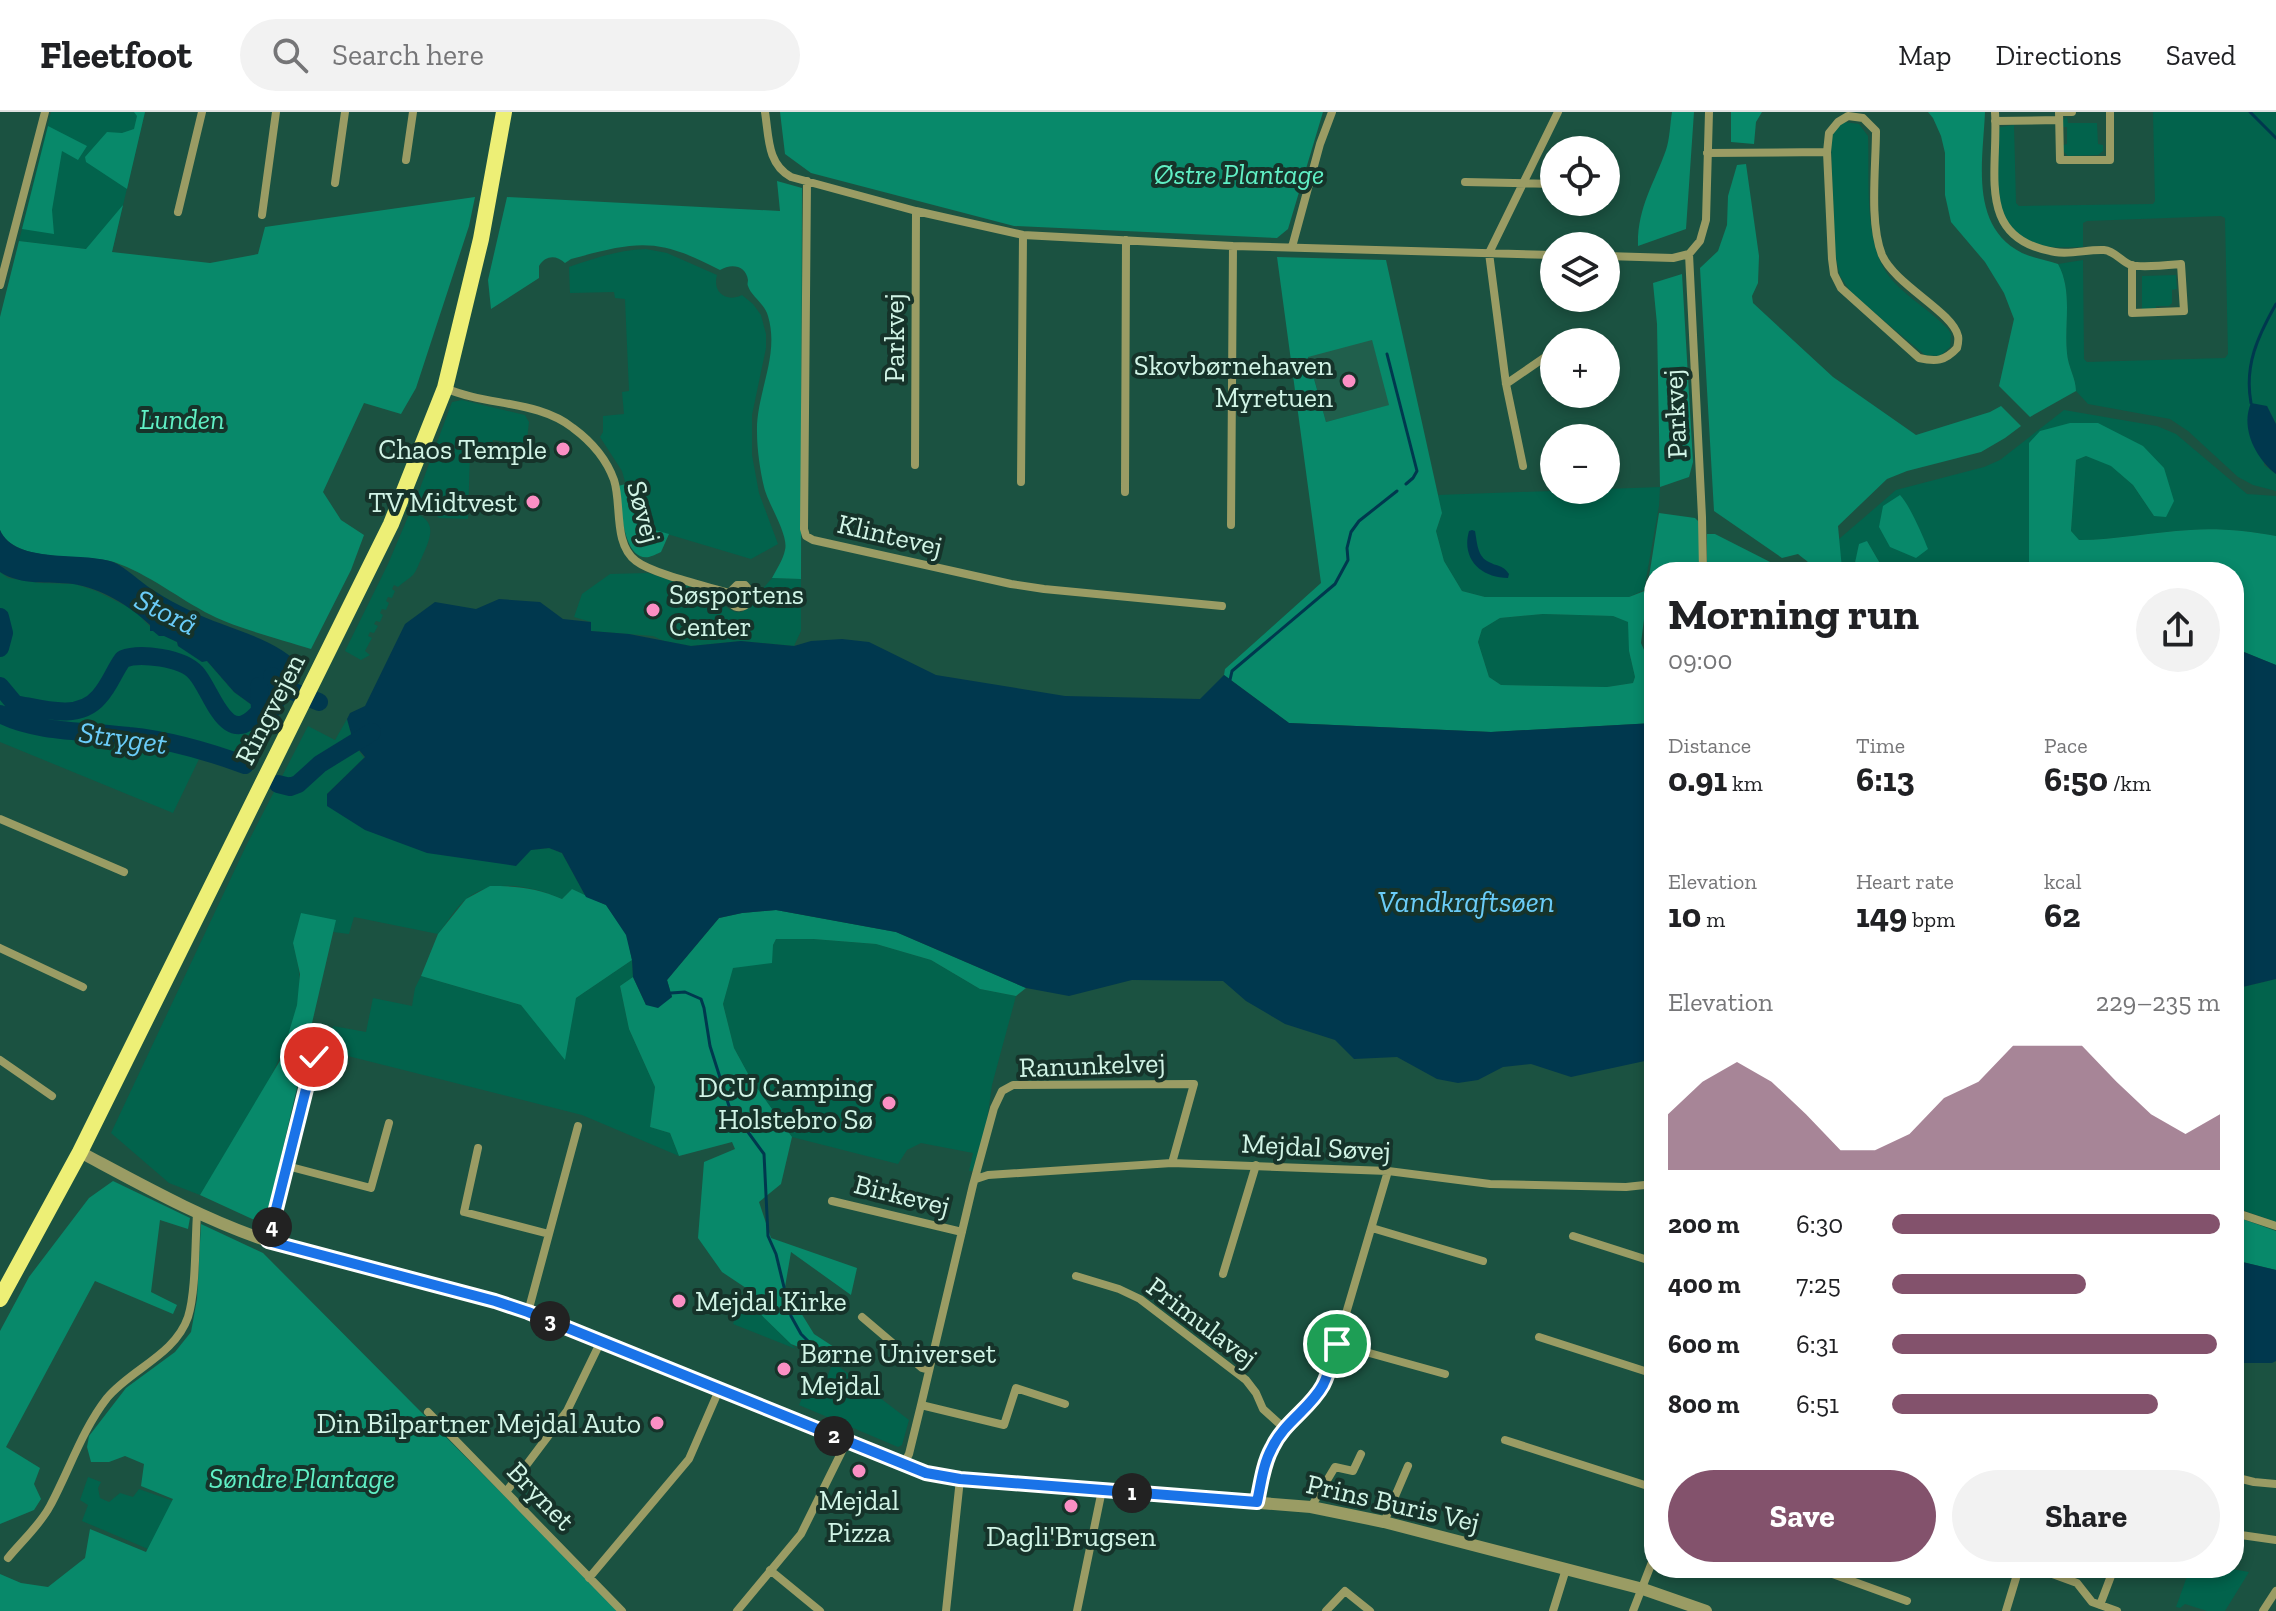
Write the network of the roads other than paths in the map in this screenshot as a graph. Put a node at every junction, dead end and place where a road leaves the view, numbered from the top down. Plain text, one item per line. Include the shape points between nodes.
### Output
1 (45, 112) edge
2 (202, 112) edge
3 (276, 112) edge
4 (345, 112) edge
5 (413, 112) edge
6 (504, 112) edge
7 (765, 112) edge
8 (1332, 112) edge
9 (1558, 112) edge
10 (1709, 112) edge
11 (2072, 112) edge
12 (2110, 112) edge
13 (2061, 115) edge
14 (1995, 116) edge
15 (1827, 152) junction
16 (1707, 153) junction
17 (406, 160) dead end
18 (807, 181) junction
19 (1465, 182) dead end
20 (335, 183) dead end
21 (1523, 184) junction
22 (1540, 184) edge
23 (916, 211) junction
24 (178, 212) dead end
25 (262, 215) dead end
26 (1023, 235) junction
27 (1126, 240) junction
28 (1233, 246) junction
29 (1292, 247) junction
30 (1489, 253) junction
31 (1689, 254) junction
32 (1540, 255) edge
33 (1620, 256) edge
34 (2132, 265) junction
35 (0, 285) edge
36 (1540, 361) edge
37 (1506, 384) junction
38 (445, 388) junction
39 (915, 465) dead end
40 (1523, 466) dead end
41 (1021, 482) dead end
42 (1125, 492) dead end
43 (1231, 525) dead end
44 (1703, 562) edge
45 (729, 593) dead end
46 (1222, 606) dead end
47 (0, 819) edge
48 (124, 872) dead end
49 (0, 948) edge
50 (83, 987) dead end
51 (314, 1057) dead end
52 (0, 1060) edge
53 (52, 1096) dead end
54 (389, 1123) dead end
55 (578, 1126) dead end
56 (478, 1148) dead end
57 (80, 1152) junction
58 (1172, 1163) junction
59 (1256, 1165) junction
60 (287, 1166) junction
61 (1388, 1171) junction
62 (976, 1179) junction
63 (1644, 1185) edge
64 (832, 1201) dead end
65 (197, 1214) junction
66 (2244, 1215) edge
67 (2276, 1226) edge
68 (1372, 1228) junction
69 (962, 1232) junction
70 (549, 1234) junction
71 (1573, 1236) dead end
72 (268, 1241) junction
73 (1644, 1259) edge
74 (1483, 1261) dead end
75 (1223, 1274) dead end
76 (1076, 1276) dead end
77 (0, 1299) edge
78 (528, 1312) junction
79 (862, 1317) dead end
80 (1539, 1337) dead end
81 (601, 1341) junction
82 (1337, 1344) junction
83 (929, 1370) junction
84 (1644, 1371) edge
85 (1445, 1374) dead end
86 (719, 1390) junction
87 (1065, 1404) dead end
88 (921, 1405) junction
89 (428, 1412) dead end
90 (1284, 1428) junction
91 (1505, 1440) dead end
92 (847, 1441) junction
93 (1361, 1454) dead end
94 (903, 1465) junction
95 (1408, 1466) dead end
96 (960, 1479) junction
97 (2244, 1480) edge
98 (2276, 1484) edge
99 (1644, 1485) edge
100 (1102, 1490) junction
101 (506, 1492) junction
102 (1257, 1502) junction
103 (1311, 1507) junction
104 (1384, 1522) junction
105 (2244, 1535) edge
106 (2276, 1540) edge
107 (8, 1558) dead end
108 (1566, 1569) junction
109 (770, 1570) junction
110 (589, 1578) junction
111 (1647, 1578) edge
112 (1844, 1578) edge
113 (2016, 1578) edge
114 (2063, 1578) edge
115 (2110, 1578) edge
116 (1643, 1589) junction
117 (2276, 1591) edge
118 (1907, 1601) dead end
119 (2100, 1605) junction
120 (622, 1611) edge
121 (737, 1611) edge
122 (820, 1611) edge
123 (946, 1611) edge
124 (1077, 1611) edge
125 (1326, 1611) edge
126 (1370, 1611) edge
127 (1553, 1611) edge
128 (1633, 1611) edge
129 (1706, 1611) edge
130 (2006, 1611) edge
131 (2117, 1611) edge
132 (2263, 1611) edge

1 - 35 street
2 - 24 street
3 - 25 street
4 - 20 street
5 - 17 street
6 - 38 main road, Ringvejen via 481,239
7 - 18 street via 775,164
8 - 29 street
9 - 21 street
10 - 16 street, Parkvej
11 - 13 street
12 - 13 street via 2110,160 2060,160
13 - 14 street
14 - 34 street via 1994,187 2005,226 2028,246 2058,253 2107,250
15 - 15 street via 1832,259 1841,288 1919,358 1947,358 1957,348 1951,324 1891,271 1879,245 1876,131 1863,118 1848,116 1829,133
15 - 16 street
16 - 31 street, Parkvej via 1706,220 1700,241
18 - 23 street
18 - 46 street, Klintevej via 806,536 1011,584
19 - 21 street
21 - 22 street
21 - 30 street
23 - 26 street
23 - 39 street, Parkvej
26 - 27 street
26 - 41 street
27 - 28 street
27 - 42 street
28 - 29 street
28 - 43 street
29 - 30 street
30 - 32 street
30 - 37 street
31 - 33 street
31 - 44 street, Parkvej
34 - 34 street via 2181,264 2184,311 2132,313
36 - 37 street
37 - 40 street
38 - 45 street, Søvej via 550,414 572,426 609,469 622,535 634,560
38 - 57 main road, Ringvejen via 391,524
47 - 48 street
49 - 50 street
51 - 60 street
52 - 53 street
54 - 60 street via 371,1188
55 - 70 street
56 - 70 street via 464,1212
57 - 65 street, Prins Buris Vej
57 - 77 main road, Ringvejen
58 - 59 street, Mejdal Søvej
58 - 62 street, Mejdal Søvej
58 - 62 street, Ranunkelvej via 1194,1084 1013,1085 1002,1091 994,1108
59 - 61 street, Mejdal Søvej
59 - 75 street
60 - 72 street
61 - 63 street, Mejdal Søvej via 1490,1184
61 - 68 street
62 - 69 street, Birkevej
64 - 69 street, Birkevej
65 - 72 street, Prins Buris Vej
65 - 107 street via 187,1319 166,1349 106,1399 48,1510
66 - 67 street
68 - 74 street
68 - 82 street
69 - 83 street, Birkevej
70 - 78 street
71 - 73 street
72 - 78 street, Prins Buris Vej
76 - 90 street, Primulavej via 1140,1299 1246,1380 1263,1409
78 - 81 street, Prins Buris Vej
79 - 83 street
80 - 84 street
81 - 86 street, Prins Buris Vej
81 - 101 street via 567,1411
82 - 85 street
82 - 90 street via 1323,1385
83 - 88 street, Birkevej
86 - 92 street, Prins Buris Vej
86 - 110 street via 689,1459
87 - 88 street via 1016,1388 1004,1425
88 - 94 street, Birkevej
89 - 101 street, Brynet
90 - 102 street via 1265,1466
91 - 99 street
92 - 94 street, Prins Buris Vej
92 - 109 street via 801,1534
93 - 103 street via 1353,1471 1335,1467
94 - 96 street, Prins Buris Vej
95 - 104 street
96 - 100 street, Prins Buris Vej
96 - 123 street
97 - 98 street
100 - 102 street, Prins Buris Vej
100 - 124 street
101 - 110 street, Brynet
102 - 103 street, Prins Buris Vej
103 - 104 street, Prins Buris Vej
104 - 108 street, Prins Buris Vej
105 - 106 street
108 - 116 street, Prins Buris Vej
108 - 127 street
109 - 121 street
109 - 122 street
110 - 120 street, Brynet
111 - 116 street
112 - 118 street
113 - 130 street
114 - 119 street via 2077,1583
115 - 119 street
116 - 128 street
116 - 129 street, Prins Buris Vej
117 - 132 street
119 - 131 street
125 - 126 street via 1345,1591

